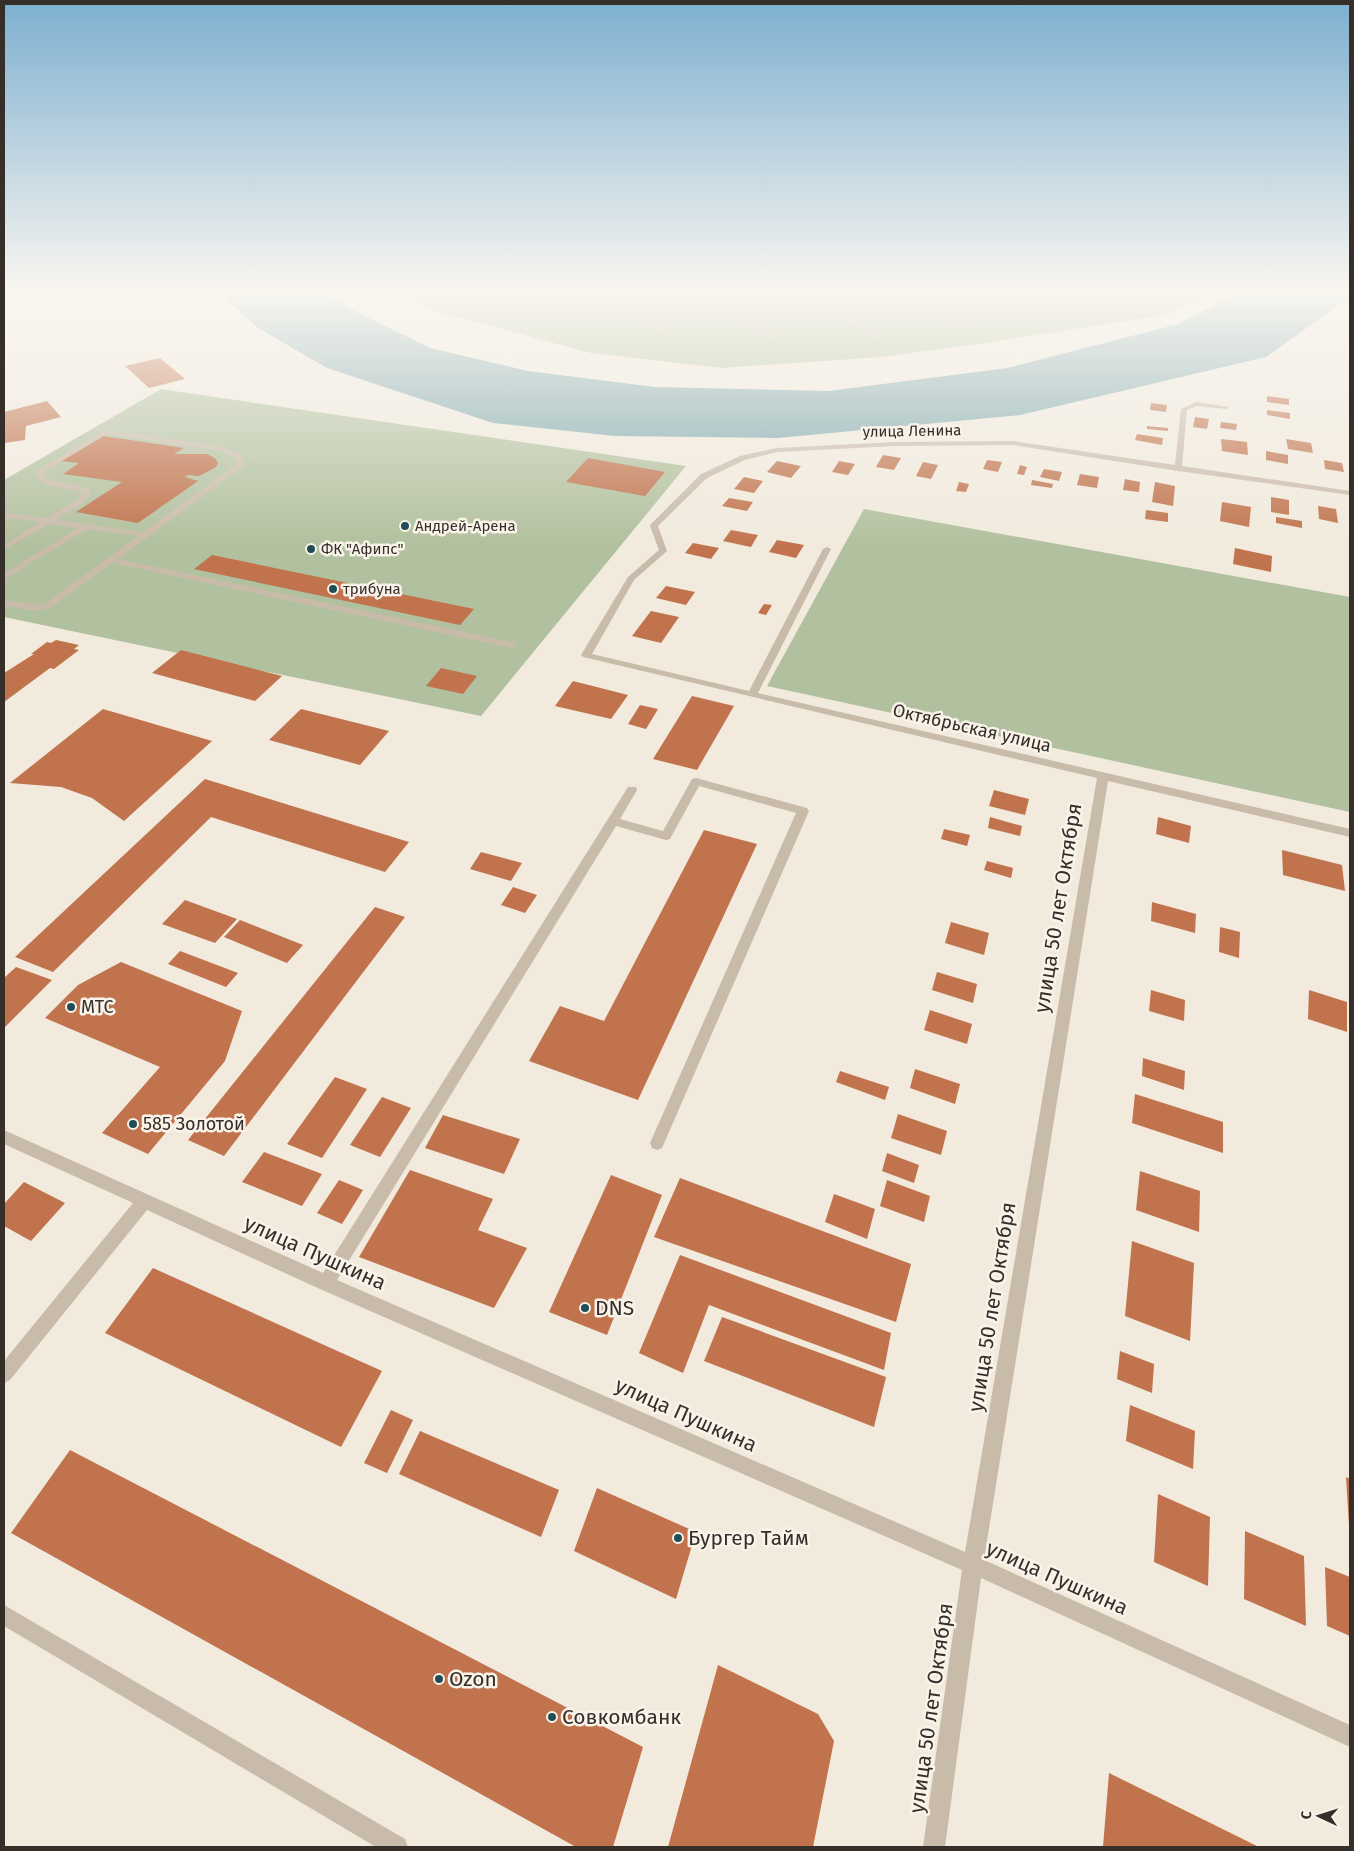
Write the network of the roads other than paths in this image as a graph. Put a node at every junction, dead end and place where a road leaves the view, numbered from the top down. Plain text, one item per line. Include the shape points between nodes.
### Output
1 (1226, 407) dead end
2 (1178, 469) junction
3 (1350, 493) edge
4 (4, 518) edge
5 (48, 521) junction
6 (85, 527) junction
7 (145, 535) junction
8 (4, 548) edge
9 (826, 549) dead end
10 (111, 560) junction
11 (4, 577) edge
12 (4, 603) edge
13 (512, 645) dead end
14 (586, 655) joint
15 (752, 695) junction
16 (1103, 776) junction
17 (632, 790) dead end
18 (613, 821) junction
19 (1350, 833) edge
20 (4, 1137) edge
21 (657, 1143) dead end
22 (145, 1200) junction
23 (326, 1284) junction
24 (4, 1374) edge
25 (973, 1565) junction
26 (4, 1614) edge
27 (1350, 1736) edge
28 (397, 1847) edge
29 (934, 1847) edge

1 - 2 street via 1196,404 1184,409
2 - 3 street, улица Ленина
2 - 14 street, улица Ленина via 1013,443 777,450 743,458 704,476 654,526 663,551 632,579
4 - 5 street via 9,515
5 - 6 street
5 - 7 street via 81,501 88,490 45,482 40,477 41,470 106,432 222,450 237,456 242,464
5 - 8 street
6 - 7 street
6 - 11 street
7 - 10 street
9 - 15 street
10 - 12 street via 49,606 37,608
10 - 13 street
14 - 15 street, Октябрьская улица
15 - 16 street, Октябрьская улица
16 - 19 street, Октябрьская улица
16 - 25 street, улица 50 лет Октября
17 - 18 street
18 - 21 street via 666,836 696,782 802,811
18 - 23 street
20 - 22 street, улица Пушкина
22 - 23 street, улица Пушкина
22 - 24 street
23 - 25 street, улица Пушкина
25 - 27 street, улица Пушкина
25 - 29 street, улица 50 лет Октября
26 - 28 street

